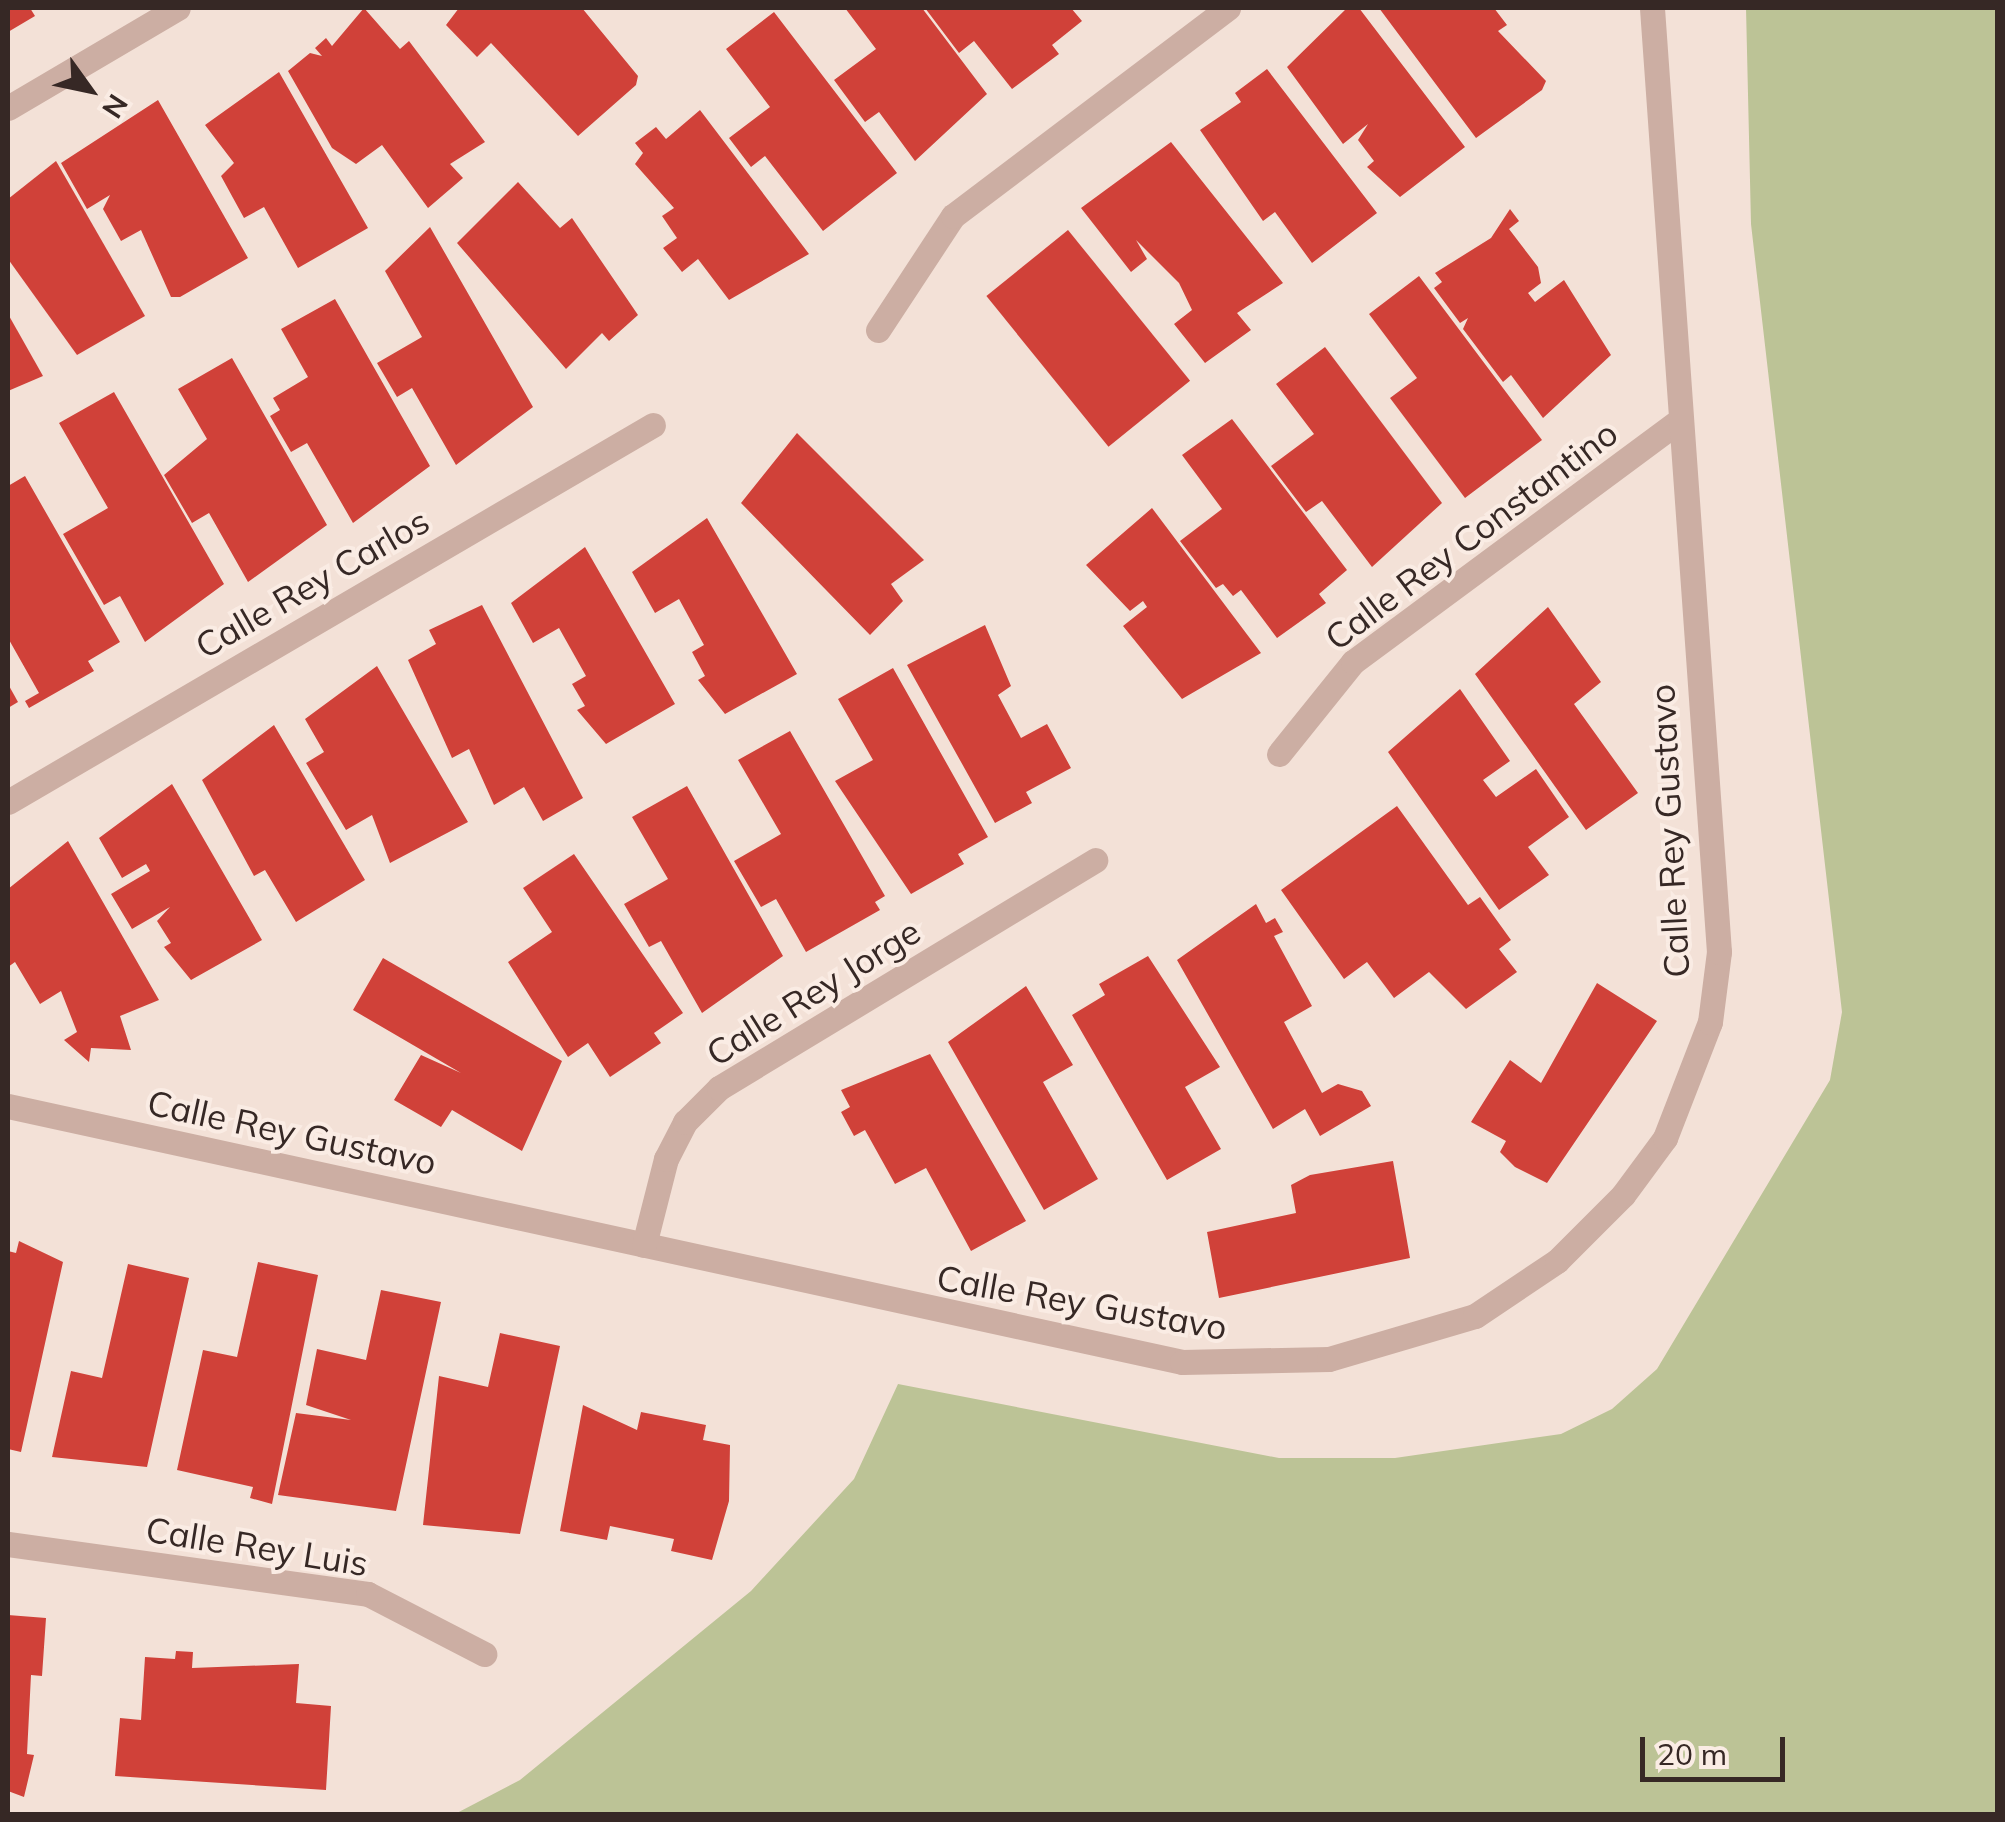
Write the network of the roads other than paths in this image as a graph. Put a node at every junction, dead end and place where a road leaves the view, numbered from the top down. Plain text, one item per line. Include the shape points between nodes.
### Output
1 (178, 8) edge
2 (1228, 8) edge
3 (1652, 8) edge
4 (8, 108) edge
5 (878, 330) dead end
6 (1675, 424) junction
7 (653, 425) dead end
8 (1279, 754) dead end
9 (8, 802) edge
10 (1094, 860) dead end
11 (8, 1106) edge
12 (644, 1245) junction
13 (8, 1544) edge
14 (484, 1654) dead end

1 - 4 street
2 - 5 street via 952,216
3 - 6 street, Calle Rey Gustavo
6 - 8 street, Calle Rey Constantino via 1353,662
6 - 12 street, Calle Rey Gustavo via 1719,952 1710,1022 1665,1138 1557,1261 1443,1328 1329,1359 1259,1366 1182,1362
7 - 9 street, Calle Rey Carlos
10 - 12 street, Calle Rey Jorge via 719,1088 684,1122 666,1160
11 - 12 street, Calle Rey Gustavo
13 - 14 street, Calle Rey Luis via 368,1594

